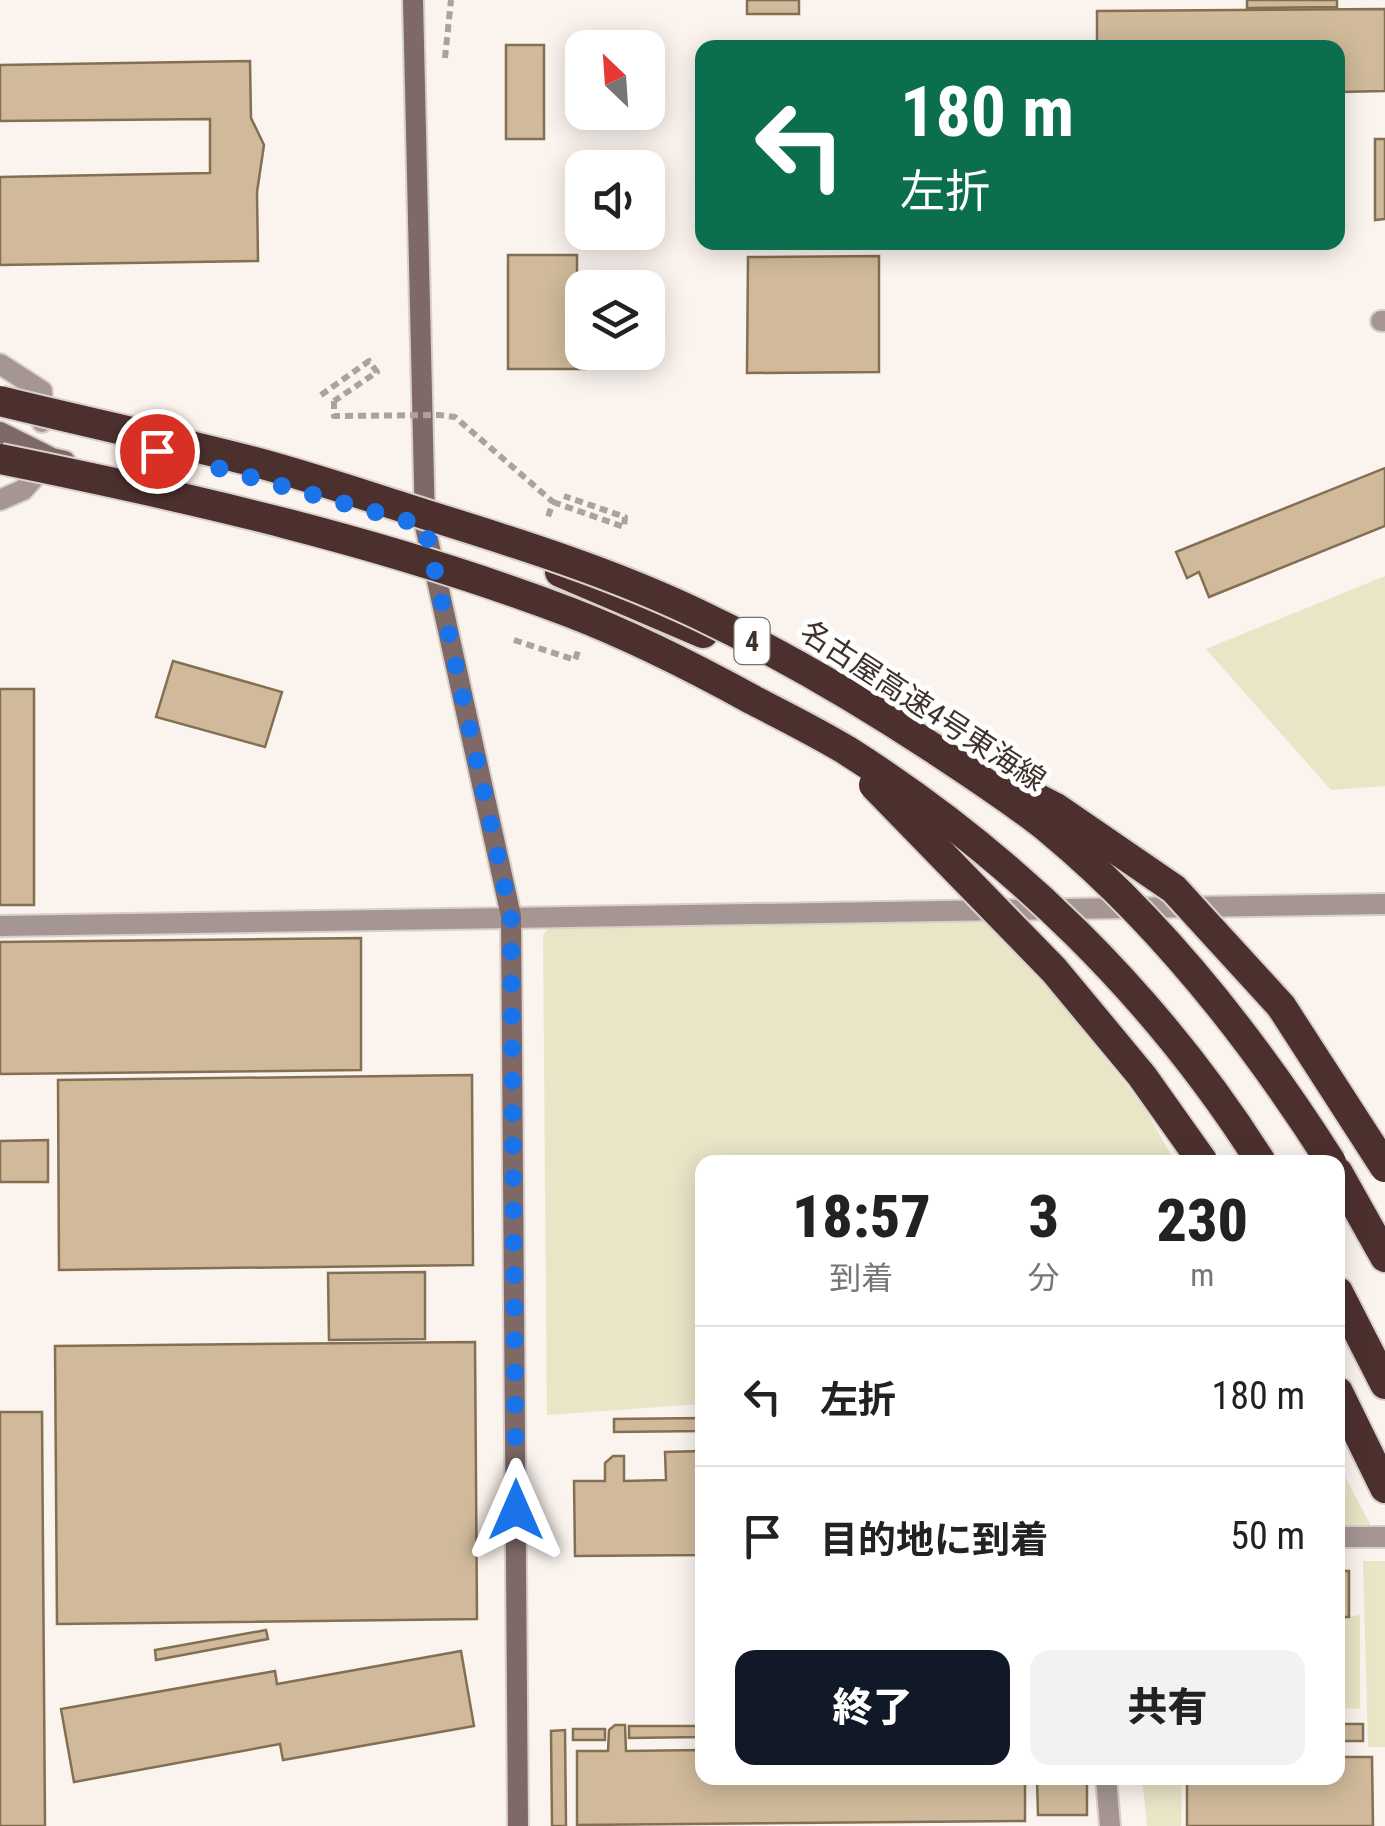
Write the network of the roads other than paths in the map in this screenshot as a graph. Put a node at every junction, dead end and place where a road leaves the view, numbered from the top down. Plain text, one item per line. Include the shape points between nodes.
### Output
1 (412, 0) edge
2 (0, 364) edge
3 (0, 401) edge
4 (0, 420) edge
5 (42, 422) junction
6 (0, 432) edge
7 (52, 458) junction
8 (0, 459) edge
9 (0, 500) edge
10 (427, 540) junction
11 (698, 643) junction
12 (1385, 904) edge
13 (511, 916) junction
14 (0, 926) edge
15 (1198, 1155) edge
16 (1256, 1155) edge
17 (1326, 1155) edge
18 (1385, 1166) edge
19 (1345, 1186) edge
20 (1385, 1256) edge
21 (1345, 1306) edge
22 (1385, 1384) edge
23 (1345, 1406) edge
24 (1385, 1488) edge
25 (1345, 1537) edge
26 (1385, 1537) edge
27 (1107, 1785) edge
28 (518, 1826) edge
29 (1110, 1826) edge

1 - 10 street
2 - 5 street via 42,391
3 - 17 highway, 名古屋高速4号東海線 / 4, bridge via 251,461 548,553 695,612 788,659 978,778 1110,884 1238,1030
4 - 5 street
5 - 10 street via 234,470
6 - 7 street
7 - 9 street via 22,490
7 - 10 street
8 - 16 highway, 4, bridge via 176,495 365,545 569,612 685,663 843,748 976,844 1091,946 1216,1095
10 - 11 highway via 576,602
10 - 13 street
11 - 15 highway, bridge via 844,754 1054,970
11 - 18 highway, bridge via 1056,808 1174,890 1281,1006
12 - 13 street
13 - 14 street
13 - 28 street
19 - 20 highway
21 - 22 highway
23 - 24 highway
25 - 26 street
27 - 29 street

